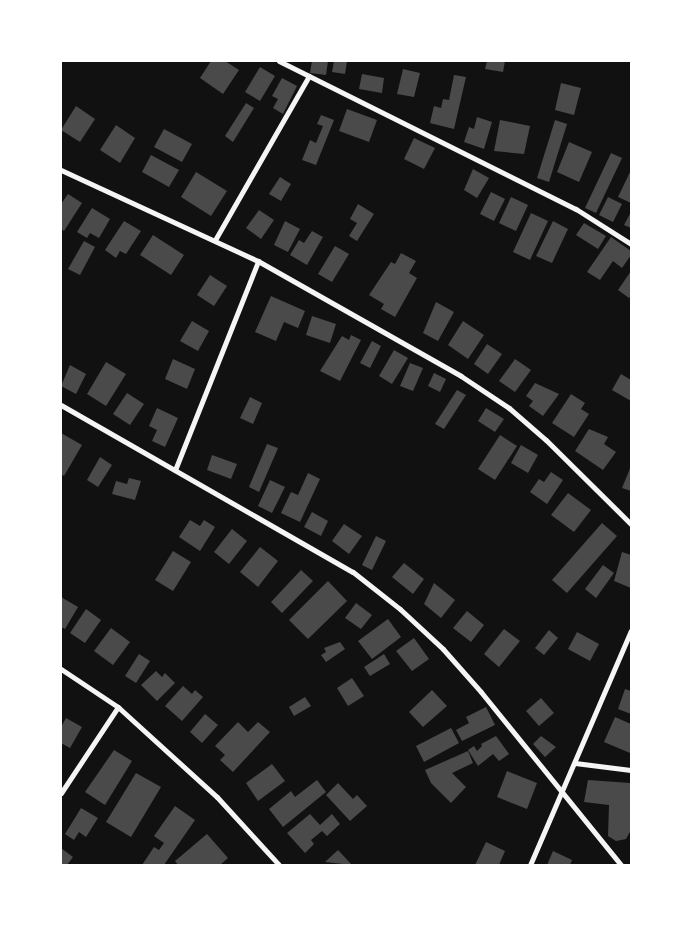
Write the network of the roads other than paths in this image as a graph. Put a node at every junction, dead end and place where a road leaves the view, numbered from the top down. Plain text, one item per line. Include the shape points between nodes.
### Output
1 (280, 61) edge
2 (309, 76) junction
3 (61, 170) edge
4 (215, 240) junction
5 (631, 244) edge
6 (258, 262) junction
7 (61, 405) edge
8 (175, 470) junction
9 (631, 524) edge
10 (631, 631) edge
11 (61, 669) edge
12 (118, 707) junction
13 (574, 763) junction
14 (631, 770) edge
15 (562, 792) junction
16 (61, 793) edge
17 (279, 865) edge
18 (530, 865) edge
19 (621, 865) edge

1 - 2 street
2 - 4 street
2 - 5 street via 576,209
3 - 4 street
4 - 6 street
6 - 8 street
6 - 9 street via 461,376 509,408 580,470
7 - 8 street
8 - 15 street via 353,572 400,609 443,649
10 - 13 street
11 - 12 street
12 - 16 street
12 - 17 street via 217,797
13 - 14 street
13 - 15 street
15 - 18 street
15 - 19 street

